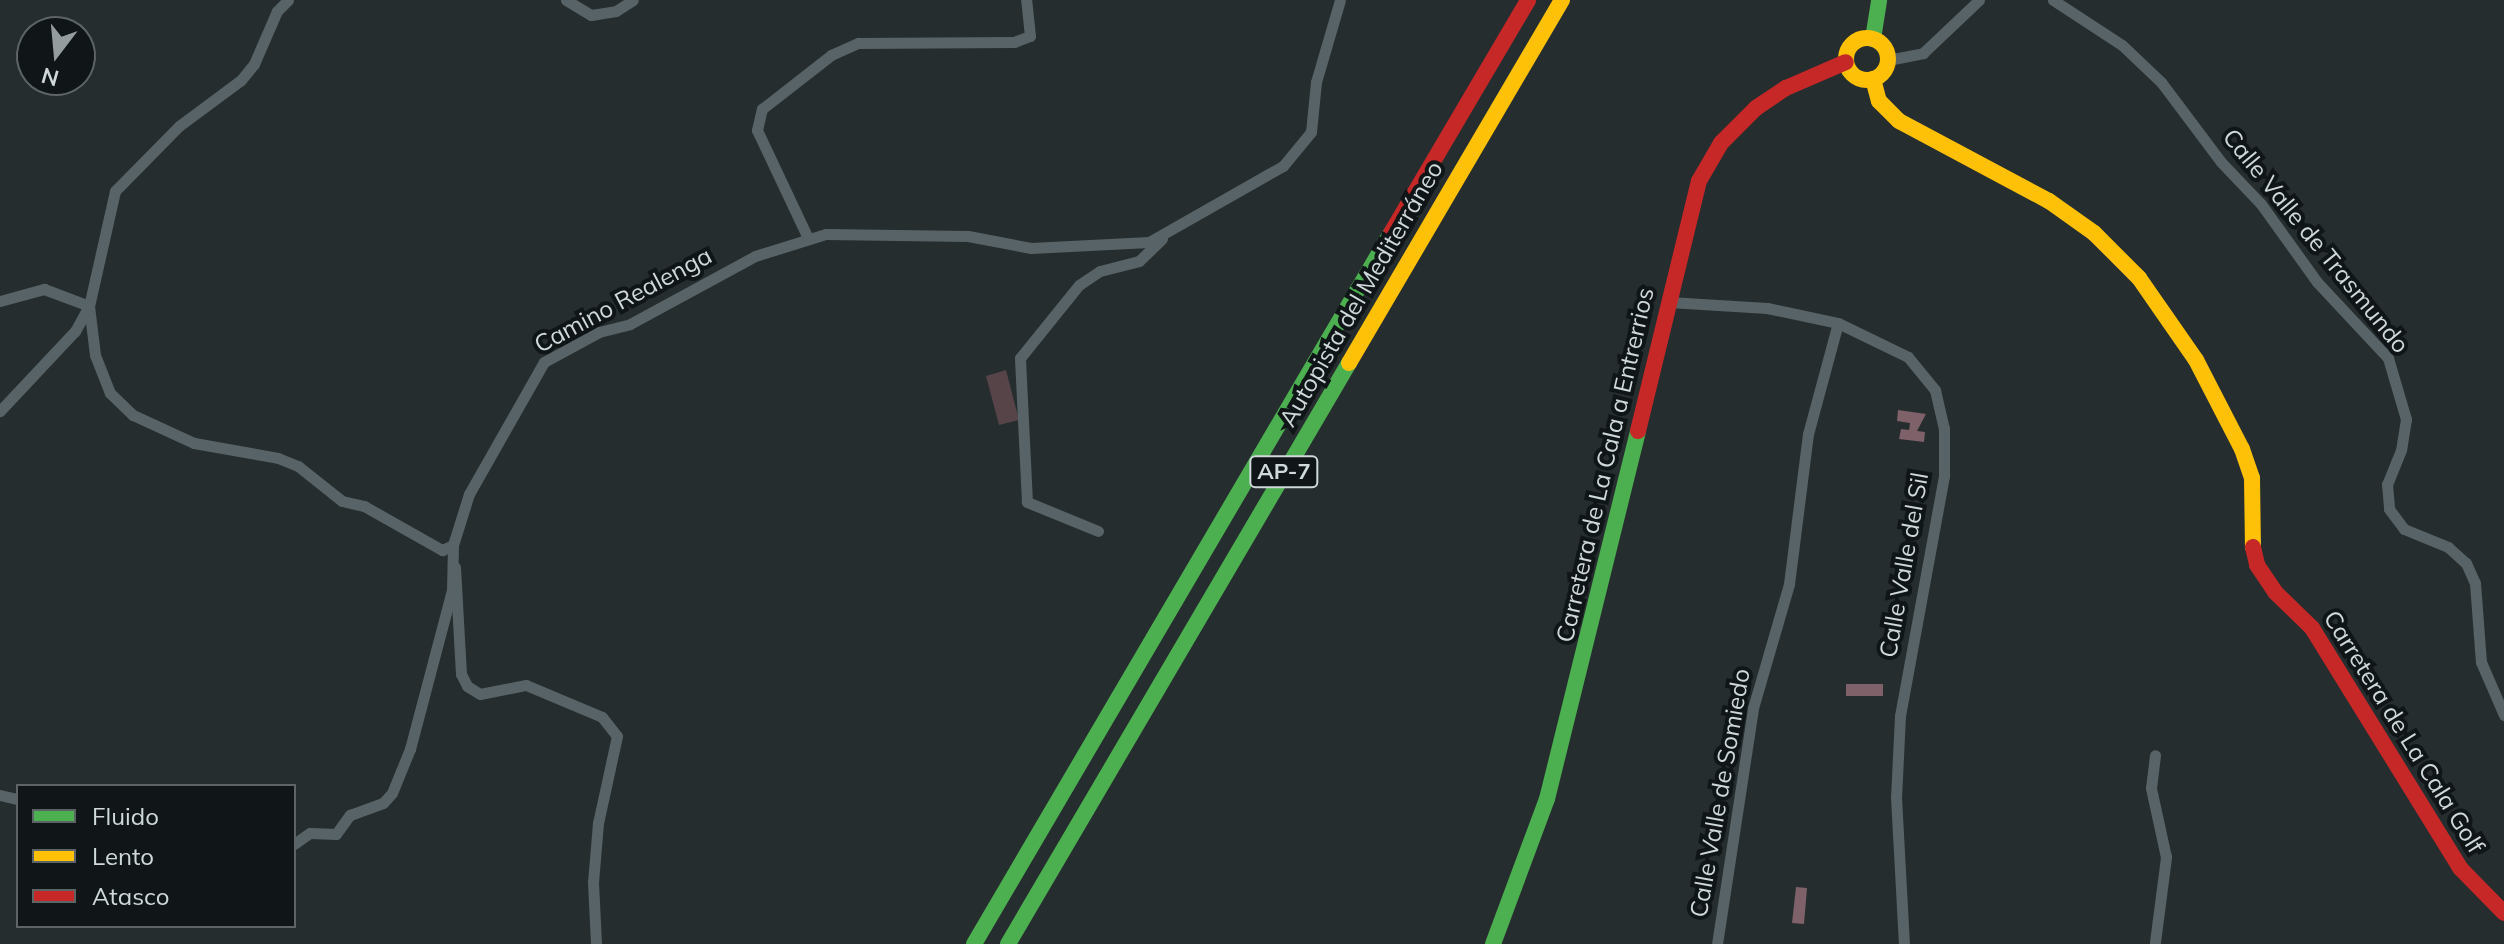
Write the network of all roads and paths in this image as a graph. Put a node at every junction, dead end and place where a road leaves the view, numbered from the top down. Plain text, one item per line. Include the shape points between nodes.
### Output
1 (288, 0) edge
2 (566, 0) edge
3 (633, 0) edge
4 (1026, 0) edge
5 (1340, 0) edge
6 (1528, 0) edge
7 (1562, 0) edge
8 (1879, 0) edge
9 (1979, 0) edge
10 (2053, 0) edge
11 (1873, 39) junction
12 (1888, 60) junction
13 (1846, 62) junction
14 (1873, 79) junction
15 (807, 236) junction
16 (1162, 239) junction
17 (0, 301) edge
18 (1669, 302) junction
19 (89, 306) junction
20 (1838, 323) junction
21 (0, 411) edge
22 (1098, 531) dead end
23 (453, 545) junction
24 (455, 567) junction
25 (2504, 715) edge
26 (2155, 755) dead end
27 (296, 843) edge
28 (2504, 913) edge
29 (2153, 943) edge
30 (596, 944) edge
31 (974, 944) edge
32 (1008, 944) edge
33 (1493, 944) edge
34 (1717, 944) edge
35 (1904, 944) edge

1 - 19 street via 241,80 179,126 115,191
2 - 3 street via 591,15 616,11
4 - 15 street via 1030,36 1005,42 858,43 831,55 762,109 757,130
5 - 16 street, Camino Realenga via 1316,82 1306,142 1283,166
6 - 31 main road, Autopista del Mediterráneo / AP-7
7 - 32 main road, Autopista del Mediterráneo / AP-7
8 - 11 main road
9 - 12 street via 1923,53
10 - 25 street, Calle Valle de Trasmundo via 2122,45 2161,82 2317,282 2388,358 2406,419 2387,484 2389,509 2404,529 2448,547 2466,563 2475,583 2481,662
11 - 12 main road via 1884,47
11 - 13 main road via 1853,43
12 - 14 main road
13 - 14 main road via 1857,78
13 - 18 main road, Carretera de La Cala a Entrerrios via 1769,98 1721,143 1690,203
14 - 28 main road, Carretera de La Cala Golf via 1879,101 1899,121 2049,201 2102,240 2139,278 2196,360 2246,457 2252,478 2250,539 2257,565 2275,592 2312,628 2460,868
15 - 16 street, Camino Realenga via 968,236 1031,248
15 - 23 street, Camino Realenga via 755,256 630,324 599,332 544,362 469,494
16 - 22 street via 1139,261 1100,271 1079,285 1020,358 1027,502
17 - 19 street via 44,289
18 - 20 street, Calle Valle del Sil via 1767,308
18 - 33 main road, Carretera de La Cala a Entrerrios via 1547,799
19 - 21 street via 75,331
19 - 23 street via 95,355 110,393 133,415 194,443 298,466 342,501 364,506 442,550
20 - 34 street, Calle Valle de Somiedo via 1808,434 1789,584 1753,708
20 - 35 street, Calle Valle del Sil via 1882,341 1925,373 1944,428 1937,525 1900,716 1896,797
23 - 24 street
24 - 27 street via 425,698 392,793 383,803 350,815 336,834 310,833
24 - 30 street via 461,674 467,686 480,694 526,685 602,717 617,736 597,833
26 - 29 street via 2151,788 2166,857

